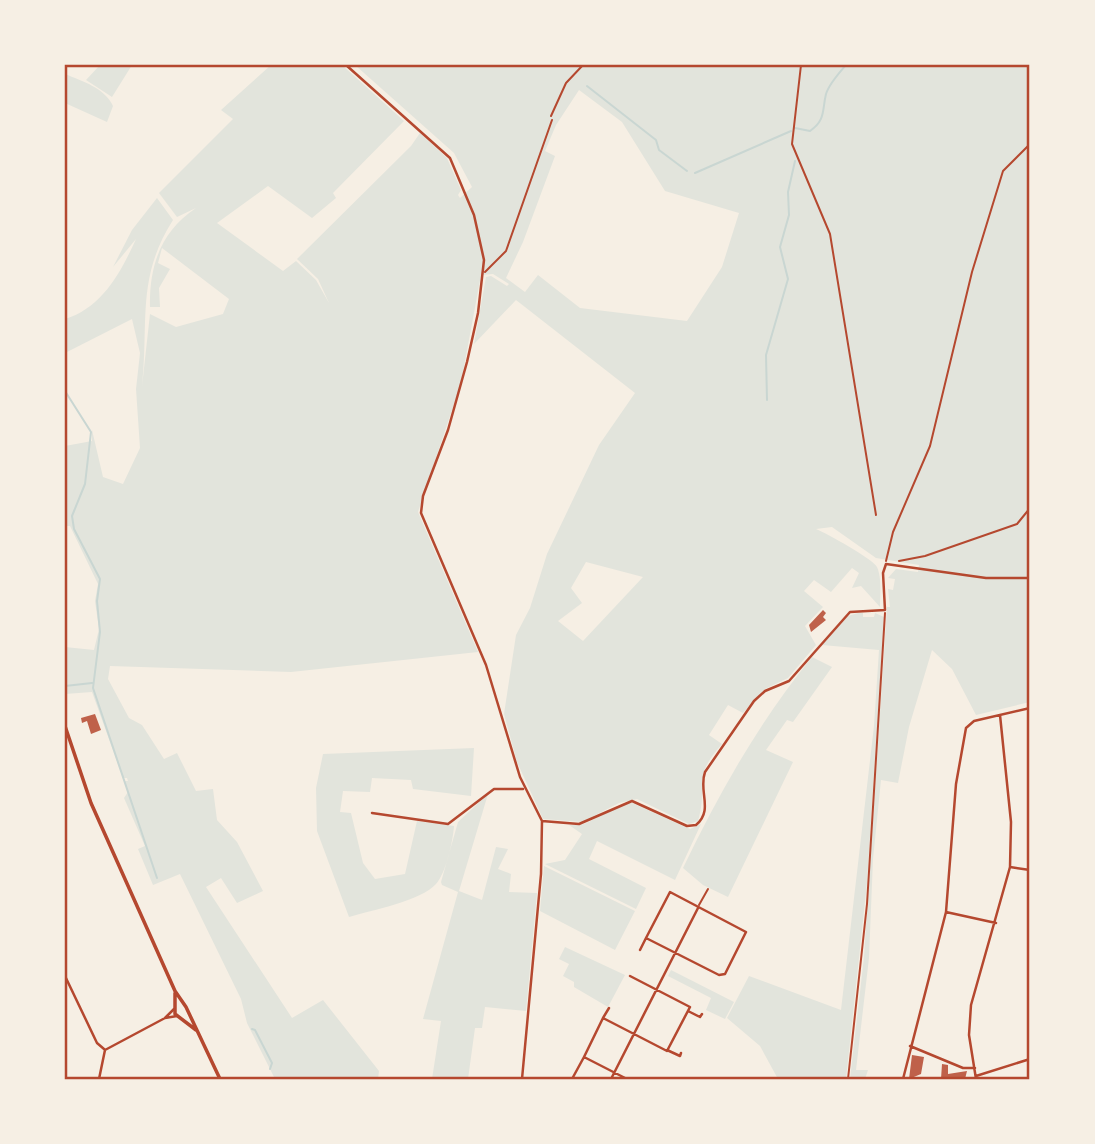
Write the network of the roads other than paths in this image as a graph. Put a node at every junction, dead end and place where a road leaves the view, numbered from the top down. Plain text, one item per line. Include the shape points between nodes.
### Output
1 (346, 65) edge
2 (552, 120) road end
3 (485, 272) junction
4 (1030, 578) edge
5 (1030, 708) edge
6 (1000, 715) junction
7 (65, 726) edge
8 (525, 790) junction
9 (372, 813) dead end
10 (542, 821) junction
11 (1010, 867) junction
12 (1030, 870) edge
13 (708, 889) dead end
14 (699, 906) junction
15 (946, 912) junction
16 (996, 923) junction
17 (646, 937) junction
18 (640, 950) dead end
19 (676, 952) junction
20 (65, 976) edge
21 (630, 976) dead end
22 (656, 990) junction
23 (175, 991) junction
24 (184, 1005) junction
25 (174, 1008) junction
26 (609, 1008) dead end
27 (688, 1011) junction
28 (187, 1012) junction
29 (702, 1014) dead end
30 (180, 1017) junction
31 (165, 1018) junction
32 (603, 1018) junction
33 (198, 1032) junction
34 (633, 1034) junction
35 (910, 1046) junction
36 (105, 1050) junction
37 (667, 1050) junction
38 (681, 1053) dead end
39 (583, 1057) junction
40 (1030, 1059) edge
41 (975, 1068) junction
42 (613, 1072) junction
43 (976, 1077) edge
44 (99, 1079) edge
45 (220, 1079) edge
46 (522, 1079) edge
47 (572, 1079) edge
48 (611, 1079) edge
49 (627, 1079) edge
50 (903, 1079) edge

1 - 3 street via 450,158 474,215
2 - 3 lane via 506,251
3 - 8 street via 465,372 421,513 486,665
4 - 10 street via 986,578 886,564 885,610 850,612 789,681 754,701 705,772 706,810 696,825 687,826 632,801 579,824
5 - 6 street
6 - 11 street via 1011,822
6 - 15 street via 974,721 966,728 956,784
7 - 23 street via 91,803
8 - 9 street via 494,789 448,824
8 - 10 street
10 - 46 street
11 - 12 street
11 - 16 street
13 - 14 lane
14 - 17 street via 670,892
14 - 19 street
14 - 19 street via 744,930 746,936 723,975
15 - 16 street
15 - 35 street
16 - 41 street via 971,1005
17 - 18 street
17 - 19 street
19 - 22 street
20 - 36 street
21 - 22 street
22 - 27 street via 690,1007
22 - 34 street
23 - 24 street
23 - 25 street
24 - 25 street
24 - 28 street
25 - 30 street
25 - 31 street
26 - 32 street
27 - 29 street
27 - 37 street
28 - 30 street
28 - 33 street
30 - 31 street
30 - 33 street
31 - 36 street
32 - 34 street
32 - 39 street
33 - 45 street
34 - 37 street
34 - 42 street
35 - 41 street via 963,1068
35 - 50 street
36 - 44 street
37 - 38 street
39 - 42 street
39 - 47 street
40 - 43 street
41 - 43 street
42 - 48 street
42 - 49 street

